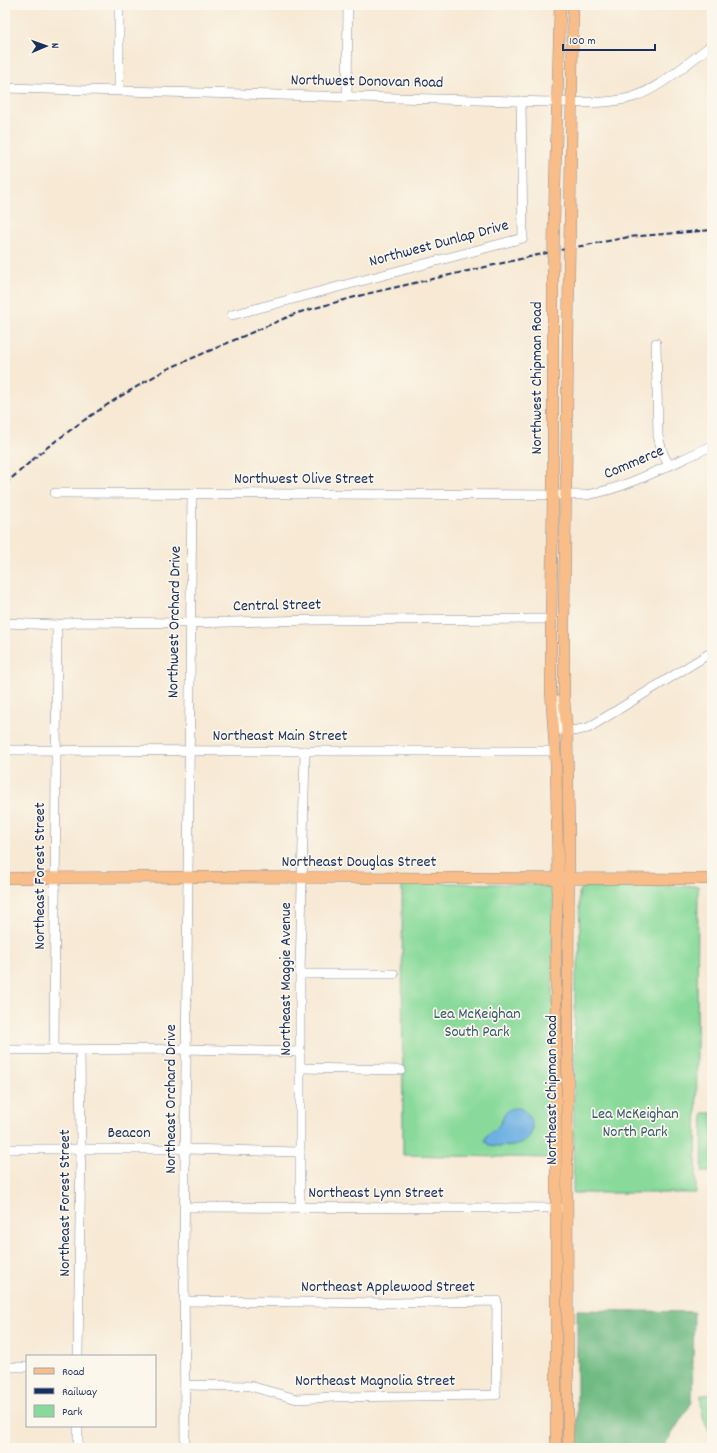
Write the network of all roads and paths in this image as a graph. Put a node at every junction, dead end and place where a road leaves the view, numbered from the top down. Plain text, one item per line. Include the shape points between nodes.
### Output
1 (119, 5) edge
2 (348, 5) edge
3 (560, 5) edge
4 (573, 5) edge
5 (712, 45) edge
6 (5, 88) edge
7 (119, 90) junction
8 (346, 97) junction
9 (521, 101) junction
10 (558, 102) junction
11 (572, 104) junction
12 (232, 315) dead end
13 (656, 343) dead end
14 (712, 446) edge
15 (669, 465) junction
16 (55, 493) dead end
17 (192, 494) junction
18 (553, 496) junction
19 (565, 496) junction
20 (551, 619) junction
21 (5, 623) edge
22 (190, 623) junction
23 (57, 625) junction
24 (712, 652) edge
25 (551, 691) junction
26 (567, 732) junction
27 (5, 750) edge
28 (56, 750) junction
29 (189, 751) junction
30 (305, 751) junction
31 (555, 751) junction
32 (188, 877) junction
33 (303, 877) junction
34 (5, 878) edge
35 (55, 878) junction
36 (558, 878) junction
37 (570, 879) junction
38 (712, 879) edge
39 (300, 974) junction
40 (394, 974) dead end
41 (186, 1049) junction
42 (5, 1050) edge
43 (54, 1050) junction
44 (80, 1050) junction
45 (300, 1052) junction
46 (301, 1068) junction
47 (401, 1070) dead end
48 (5, 1148) edge
49 (81, 1148) junction
50 (186, 1149) junction
51 (300, 1152) junction
52 (185, 1207) junction
53 (300, 1208) junction
54 (562, 1208) junction
55 (184, 1301) junction
56 (78, 1355) edge
57 (5, 1367) edge
58 (26, 1367) edge
59 (185, 1385) junction
60 (496, 1395) joint
61 (78, 1427) edge
62 (78, 1448) edge
63 (185, 1448) edge
64 (556, 1448) edge
65 (568, 1448) edge

1 - 7 street
2 - 8 street
3 - 10 main road, Northwest Chipman Road
4 - 11 main road, Northwest Chipman Road
5 - 11 street, Northwest Donovan Road via 656,86 633,97
6 - 7 street, Northwest Donovan Road
7 - 8 street, Northwest Donovan Road
8 - 9 street, Northwest Donovan Road
9 - 10 street, Northwest Donovan Road
9 - 12 street, Northwest Dunlap Drive via 523,238
10 - 11 street, Northwest Donovan Road
10 - 18 main road, Northwest Chipman Road, bridge via 553,275
11 - 19 main road, Northwest Chipman Road, bridge
13 - 15 street via 658,436
14 - 15 street, Commerce
15 - 19 street, Commerce via 604,492
16 - 17 street, Northwest Olive Street
17 - 18 street, Northwest Olive Street
17 - 22 street, Northwest Orchard Drive
18 - 19 street, Commerce
18 - 20 main road, Northwest Chipman Road
19 - 26 main road, Northwest Chipman Road via 564,699
20 - 22 street, Central Street
20 - 25 main road, Northwest Chipman Road
21 - 23 street, Central Street
22 - 23 street, Central Street via 75,622
22 - 29 street, Northwest Orchard Drive
23 - 28 street, Northeast Forest Street
24 - 26 street via 588,728
25 - 26 street via 557,702 560,730
25 - 31 main road, Northwest Chipman Road
26 - 37 main road, Northeast Chipman Road
27 - 28 street, Northeast Main Street
28 - 29 street, Northeast Main Street
28 - 35 street, Northeast Forest Street
29 - 30 street, Northeast Main Street
29 - 32 street, Northeast Orchard Drive
30 - 31 street, Northeast Main Street
30 - 33 street, Northeast Maggie Avenue
31 - 36 main road, Northeast Chipman Road
32 - 33 main road, Northeast Douglas Street
32 - 35 main road, Northeast Douglas Street
32 - 41 street, Northeast Orchard Drive
33 - 36 main road, Northeast Douglas Street
33 - 39 street, Northeast Maggie Avenue
34 - 35 main road, Northeast Douglas Street
35 - 43 street, Northeast Forest Street
36 - 37 main road, Northeast Douglas Street
36 - 54 main road, Northeast Chipman Road via 556,934
37 - 38 main road, Northeast Douglas Street
37 - 54 main road, Northeast Chipman Road
39 - 40 street
39 - 45 street, Northeast Maggie Avenue
41 - 44 street
41 - 45 street
41 - 50 street, Northeast Orchard Drive
42 - 43 street
43 - 44 street
44 - 49 street, Northeast Forest Street
45 - 46 street, Northeast Maggie Avenue
46 - 47 street
46 - 51 street, Northeast Maggie Avenue
48 - 49 street, Beacon
49 - 50 street, Beacon
49 - 56 street, Northeast Forest Street
50 - 51 street, Beacon
50 - 52 street, Northeast Orchard Drive
51 - 53 street, Northeast Maggie Avenue
52 - 53 street, Northeast Lynn Street
52 - 55 street, Northeast Orchard Drive
53 - 54 street, Northeast Lynn Street
54 - 64 main road, Northeast Chipman Road
54 - 65 main road, Northeast Chipman Road
55 - 59 street, Northeast Orchard Drive
55 - 60 street, Northeast Applewood Street via 497,1301
57 - 58 street
59 - 60 street, Northeast Magnolia Street via 250,1386 297,1399
59 - 63 street, Northeast Orchard Drive
61 - 62 street

